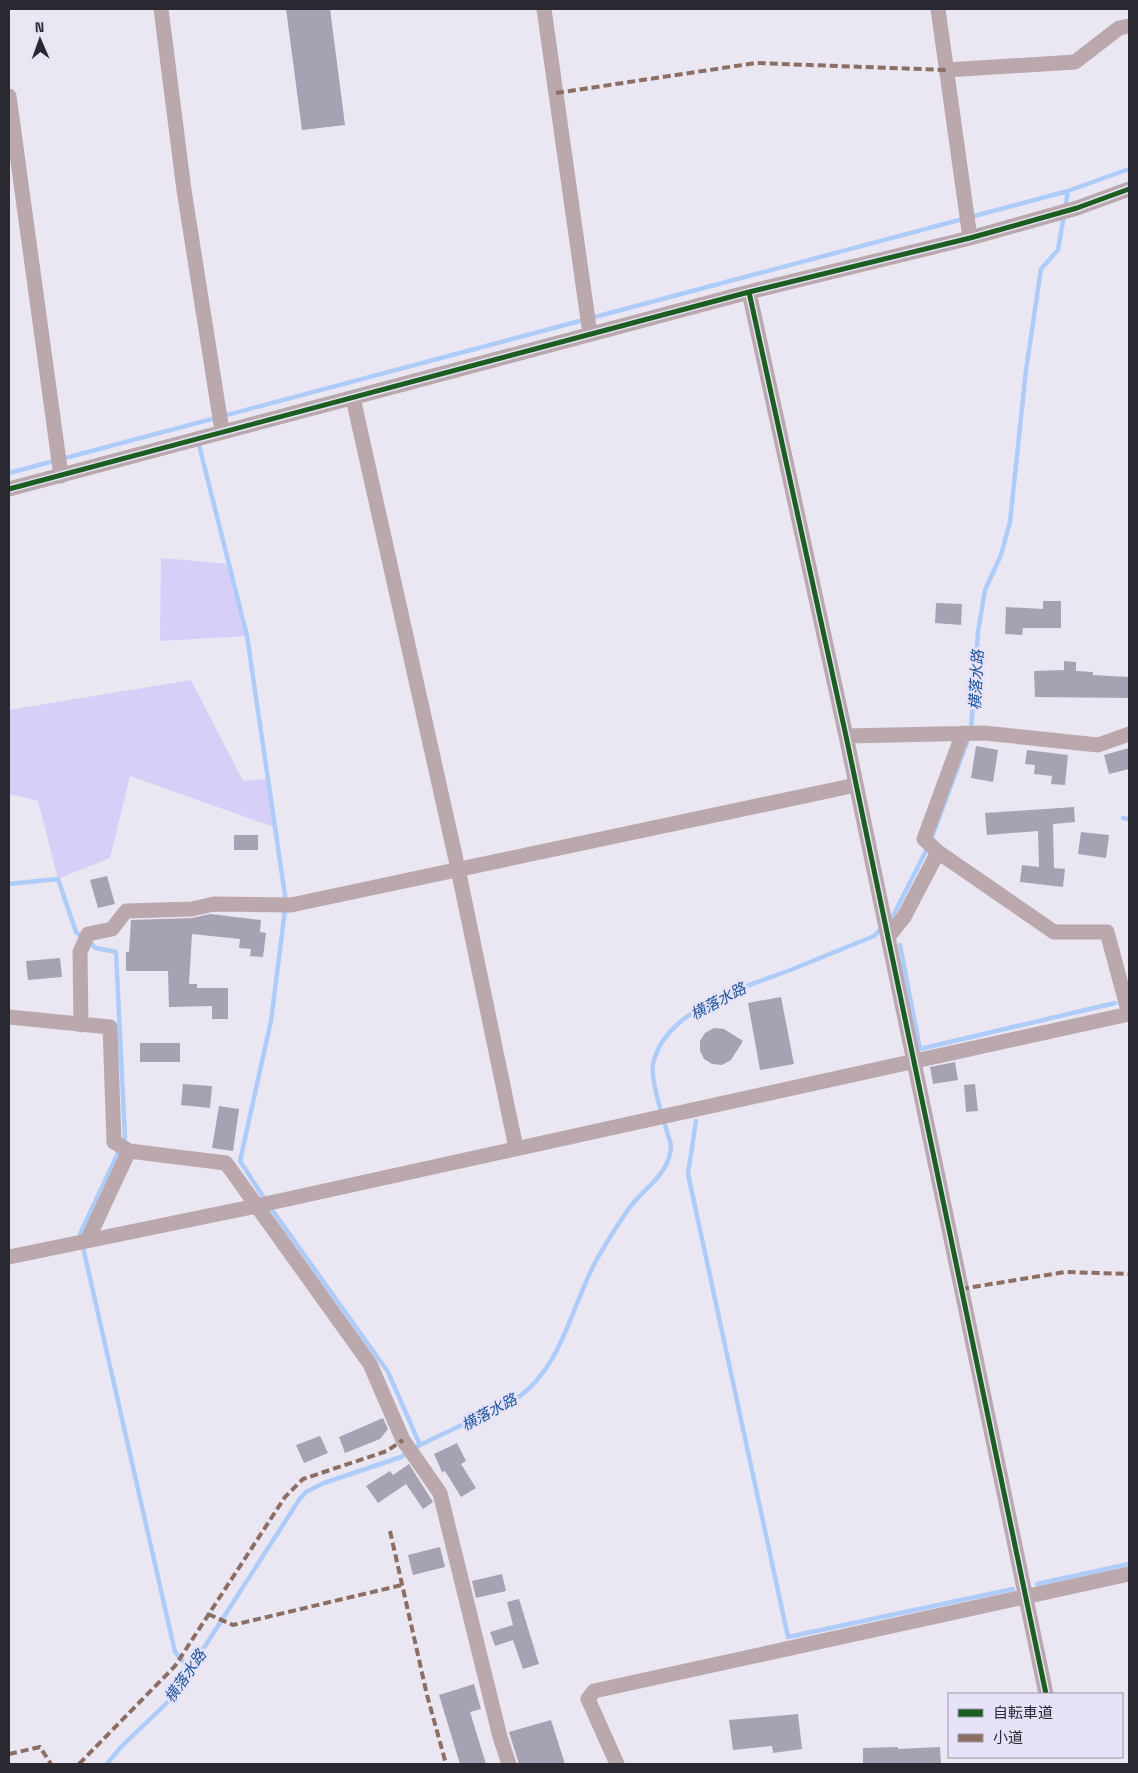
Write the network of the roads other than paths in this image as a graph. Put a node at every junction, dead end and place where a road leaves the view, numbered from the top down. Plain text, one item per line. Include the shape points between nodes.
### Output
1 (161, 9) edge
2 (544, 9) edge
3 (938, 9) edge
4 (1129, 26) edge
5 (946, 70) junction
6 (9, 96) edge
7 (1129, 189) edge
8 (970, 238) junction
9 (749, 292) junction
10 (590, 334) junction
11 (353, 398) junction
12 (222, 431) junction
13 (61, 476) junction
14 (9, 489) edge
15 (963, 733) junction
16 (1129, 734) edge
17 (846, 736) junction
18 (856, 785) junction
19 (938, 852) junction
20 (458, 869) junction
21 (888, 937) junction
22 (1129, 1014) edge
23 (9, 1017) edge
24 (81, 1025) junction
25 (913, 1061) junction
26 (516, 1148) junction
27 (129, 1151) junction
28 (256, 1206) junction
29 (87, 1241) junction
30 (9, 1257) edge
31 (1129, 1574) edge
32 (1026, 1596) junction
33 (1046, 1693) edge
34 (509, 1764) edge
35 (617, 1764) edge

1 - 12 street via 184,190
2 - 10 street
3 - 5 street
4 - 5 street via 1118,28 1075,62
5 - 8 street
6 - 13 street
7 - 8 street via 1077,208
8 - 9 street
9 - 10 street
9 - 17 street
10 - 11 street
11 - 12 street
11 - 20 street
12 - 13 street
13 - 14 street
15 - 16 street via 1098,745
15 - 17 street
15 - 19 street via 924,839
17 - 18 street
18 - 20 street
18 - 21 street
19 - 21 street via 904,917
19 - 22 street via 1054,932 1107,932
20 - 24 street via 285,906 214,904 192,909 126,911 112,929 88,934 80,952
20 - 26 street
21 - 25 street
22 - 25 street
23 - 24 street
24 - 27 street via 110,1027 114,1142
25 - 26 street
25 - 32 street
26 - 28 street
27 - 28 street via 226,1162
27 - 29 street
28 - 29 street
28 - 34 street via 370,1364 404,1440 440,1493
29 - 30 street
31 - 32 street
32 - 33 street
32 - 35 street via 594,1690 588,1699

